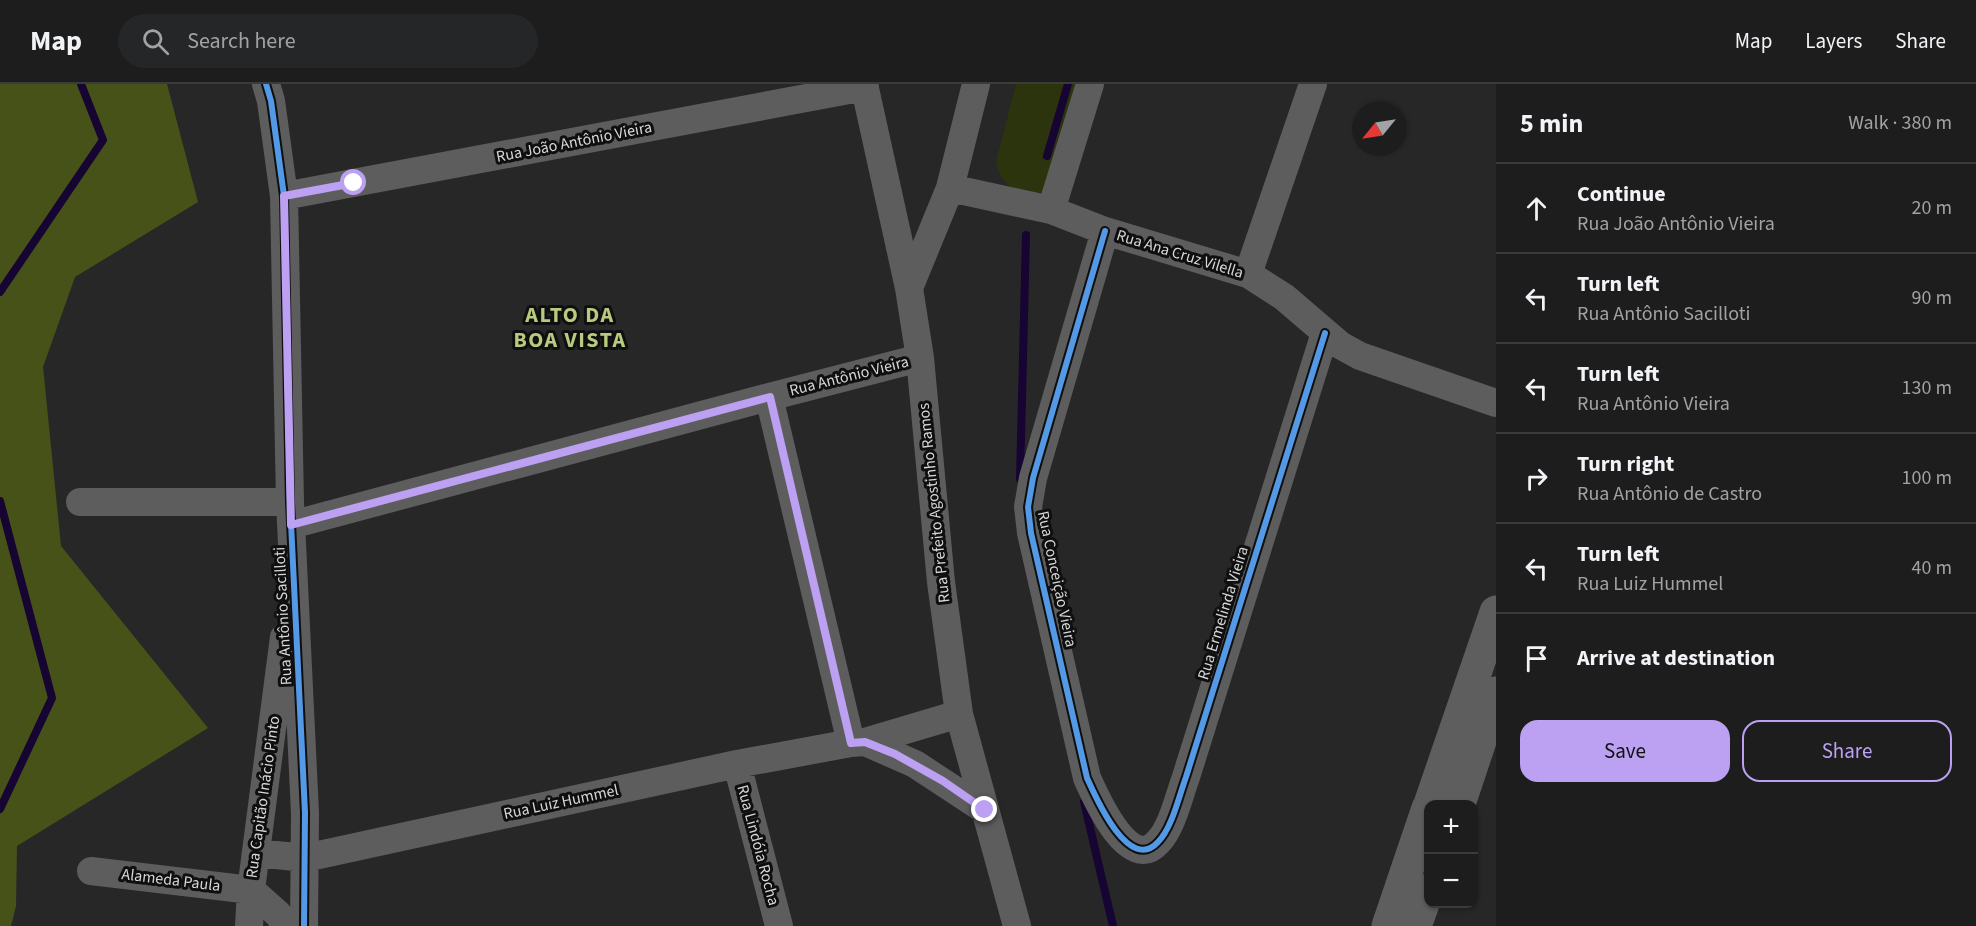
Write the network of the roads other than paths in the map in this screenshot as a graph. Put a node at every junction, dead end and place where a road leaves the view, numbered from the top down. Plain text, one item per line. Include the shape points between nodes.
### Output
1 (266, 84) edge
2 (976, 84) edge
3 (1090, 84) edge
4 (1313, 84) edge
5 (865, 85) edge
6 (950, 188) junction
7 (284, 196) junction
8 (1051, 210) junction
9 (1105, 231) junction
10 (1248, 274) junction
11 (909, 288) junction
12 (1325, 333) junction
13 (920, 358) junction
14 (770, 397) junction
15 (1496, 403) edge
16 (80, 502) dead end
17 (291, 514) junction
18 (294, 561) junction
19 (1496, 612) edge
20 (1496, 693) edge
21 (959, 714) junction
22 (858, 742) junction
23 (736, 764) junction
24 (1431, 800) edge
25 (1460, 800) edge
26 (985, 810) junction
27 (1424, 821) edge
28 (1114, 826) joint
29 (257, 854) junction
30 (305, 858) junction
31 (91, 871) dead end
32 (251, 890) junction
33 (1424, 901) edge
34 (249, 926) edge
35 (286, 926) edge
36 (304, 926) edge
37 (779, 926) edge
38 (1017, 926) edge
39 (1388, 926) edge
40 (1415, 926) edge

1 - 7 street, Rua Antônio Sacilloti
2 - 6 street
3 - 8 street
4 - 10 street
5 - 7 street, Rua João Antônio Vieira
5 - 11 street, Rua Prefeito Agostinho Ramos
6 - 8 street, Rua Ana Cruz Vilella
6 - 11 street
7 - 17 street, Rua Antônio Sacilloti
8 - 9 street, Rua Ana Cruz Vilella
9 - 10 street, Rua Ana Cruz Vilella
9 - 28 street, Rua Conceição Vieira via 1032,478 1028,507 1087,778
10 - 12 street, Rua Ana Cruz Vilella via 1284,297
11 - 13 street, Rua Prefeito Agostinho Ramos
12 - 15 street, Rua Ana Cruz Vilella via 1360,356
12 - 28 street, Rua Ermelinda Vieira via 1165,833 1158,843 1144,851 1122,838
13 - 14 street, Rua Antônio Vieira
13 - 21 street, Rua Prefeito Agostinho Ramos via 941,582
14 - 17 street, Rua Antônio Vieira
14 - 22 street
16 - 17 street, Rua Antônio Vieira
17 - 18 street, Rua Antônio Sacilloti
18 - 29 street, Rua Capitão Inácio Pinto
18 - 30 street, Rua Antônio Sacilloti
19 - 24 main road
20 - 25 main road
21 - 22 street, Rua Luiz Hummel
21 - 26 street, Rua Prefeito Agostinho Ramos
22 - 23 street, Rua Luiz Hummel
22 - 26 street via 915,764
23 - 30 street, Rua Luiz Hummel
23 - 37 street, Rua Lindóia Rocha
26 - 38 street, Rua Prefeito Agostinho Ramos
27 - 39 main road
29 - 30 street, Rua Luiz Hummel
29 - 32 street, Rua Capitão Inácio Pinto
30 - 36 street, Rua Antônio Sacilloti
31 - 32 street, Alameda Paula
32 - 34 street, Rua Capitão Inácio Pinto
32 - 35 street
33 - 40 main road

